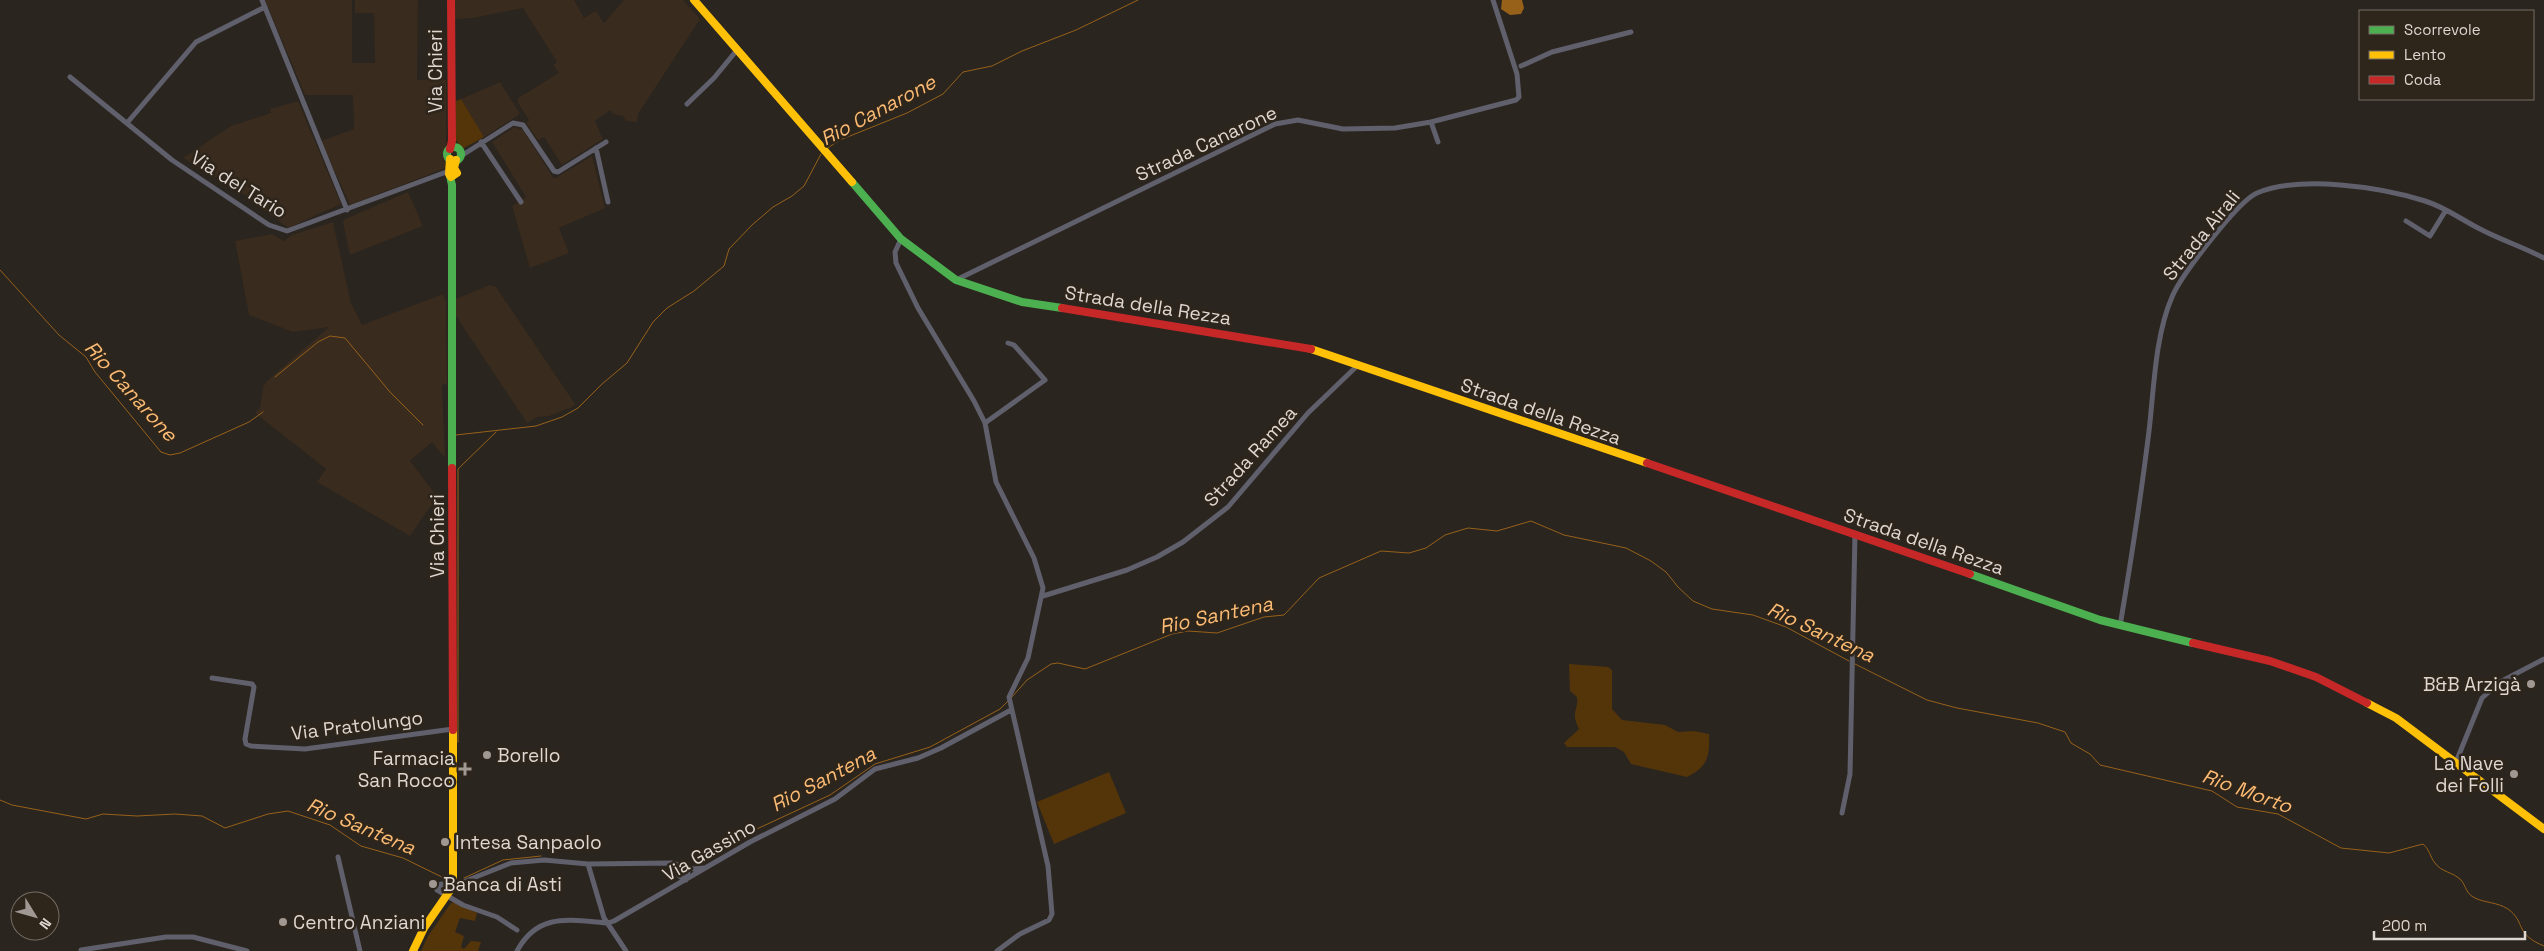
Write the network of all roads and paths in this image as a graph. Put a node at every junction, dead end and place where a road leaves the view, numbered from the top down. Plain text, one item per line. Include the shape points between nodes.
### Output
1 (262, 0) edge
2 (451, 0) edge
3 (694, 0) edge
4 (1493, 0) edge
5 (265, 7) junction
6 (1630, 32) dead end
7 (737, 50) junction
8 (1514, 66) junction
9 (1521, 66) junction
10 (1516, 74) junction
11 (70, 77) dead end
12 (687, 104) dead end
13 (127, 122) junction
14 (1431, 122) junction
15 (481, 142) junction
16 (606, 142) dead end
17 (1438, 142) dead end
18 (596, 148) junction
19 (457, 152) junction
20 (449, 174) junction
21 (521, 202) dead end
22 (608, 202) dead end
23 (347, 210) junction
24 (2446, 210) junction
25 (2406, 221) dead end
26 (901, 239) junction
27 (2544, 258) edge
28 (956, 280) junction
29 (1008, 342) dead end
30 (1358, 365) junction
31 (985, 423) junction
32 (1855, 533) junction
33 (1043, 596) junction
34 (2120, 627) junction
35 (2544, 659) edge
36 (212, 678) dead end
37 (1011, 710) junction
38 (453, 729) junction
39 (2456, 762) junction
40 (1842, 813) dead end
41 (2544, 829) edge
42 (338, 857) dead end
43 (588, 864) junction
44 (676, 864) junction
45 (684, 867) junction
46 (706, 867) junction
47 (686, 880) junction
48 (454, 886) junction
49 (447, 896) junction
50 (608, 923) junction
51 (517, 930) dead end
52 (81, 950) edge
53 (247, 951) edge
54 (360, 951) edge
55 (412, 951) edge
56 (517, 951) edge
57 (626, 951) edge
58 (997, 951) edge

1 - 5 street
2 - 19 main road, Via Chieri
3 - 7 main road, Strada della Rezza
4 - 8 street, Strada Canarone
5 - 13 street via 193,44
5 - 23 street
6 - 9 street via 1552,52
7 - 12 street
7 - 26 main road, Strada della Rezza
8 - 9 street
8 - 10 street, Strada Canarone
9 - 10 street
10 - 14 street, Strada Canarone via 1519,97 1516,100
11 - 13 street, Via del Tario
13 - 23 street, Via del Tario via 172,160 269,225 287,231
14 - 17 street
14 - 28 street, Strada Canarone via 1395,128 1343,129 1298,120 1275,124
15 - 18 street via 518,122 554,172
15 - 19 street
15 - 21 street
16 - 18 street
18 - 22 street
19 - 20 main road, Via Chieri
20 - 23 street, Via del Tario
20 - 38 main road, Via Chieri via 452,186
24 - 25 street via 2430,236
24 - 27 street, Strada Airali
24 - 34 street, Strada Airali via 2421,200 2360,187 2309,184 2265,190 2240,206 2180,281 2171,298 2160,346 2139,513
26 - 28 main road, Strada della Rezza
26 - 31 street via 895,252 903,281
28 - 30 main road, Strada della Rezza via 1022,302 1283,343
29 - 31 street via 1045,380
30 - 32 main road, Strada della Rezza
30 - 33 street, Strada Ramea via 1308,413 1228,508 1183,542 1127,570
31 - 33 street via 996,482 1034,558
32 - 34 main road, Strada della Rezza
32 - 40 street via 1850,774
33 - 37 street via 1028,658 1009,699
34 - 39 main road, Strada della Rezza via 2245,654 2316,677 2396,718
35 - 39 street via 2500,682 2482,698
36 - 38 street, Via Pratolungo via 252,684 254,687 245,739 251,746 305,749
37 - 46 street, Via Gassino via 918,758 875,769 835,799
37 - 58 street via 1048,866 1052,914 1049,920 1020,934
38 - 48 main road, Via Chieri
39 - 41 main road, Strada della Rezza
42 - 54 street
43 - 44 street
43 - 48 street via 555,860 511,864
43 - 50 street
44 - 45 street
44 - 47 street via 679,876
45 - 46 street via 694,870
45 - 47 street via 688,871
46 - 47 street, Via Gassino
47 - 50 street, Via Gassino
48 - 49 main road
48 - 49 street via 441,884 437,890
49 - 51 street via 489,913
49 - 55 main road
50 - 56 street via 548,922 525,936
50 - 57 street
52 - 53 street via 166,937 193,937

